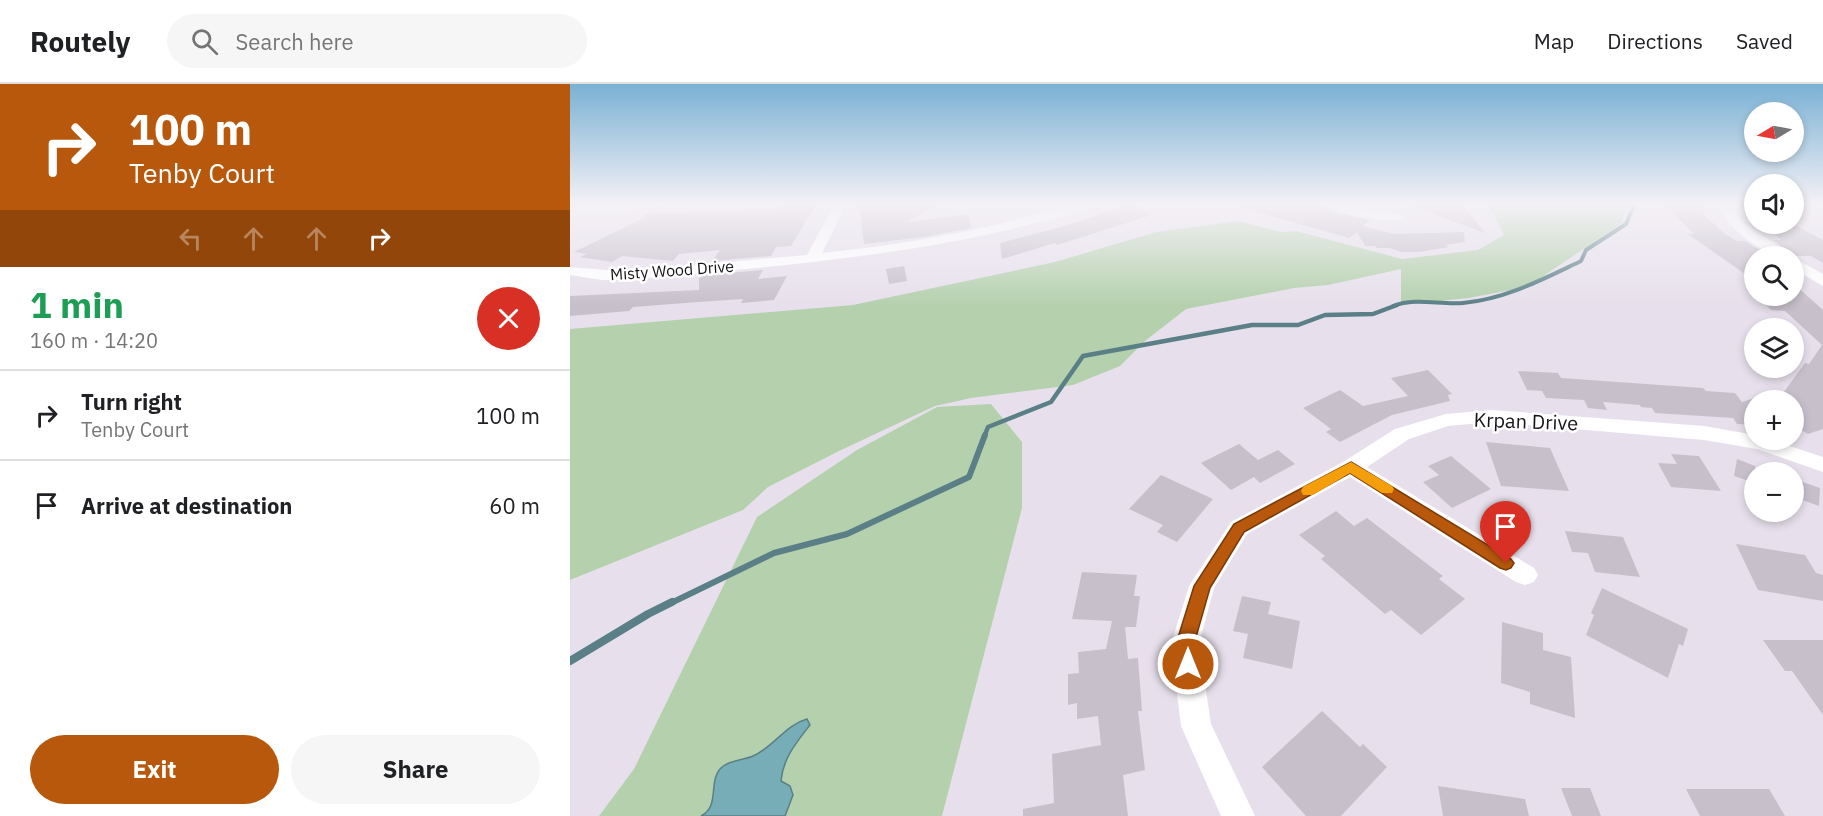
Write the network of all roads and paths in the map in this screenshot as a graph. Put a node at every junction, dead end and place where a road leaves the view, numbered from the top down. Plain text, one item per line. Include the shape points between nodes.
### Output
1 (824, 237) edge
2 (963, 237) edge
3 (1757, 237) edge
4 (1770, 246) edge
5 (812, 260) junction
6 (1804, 269) edge
7 (570, 271) edge
8 (1823, 281) edge
9 (1823, 465) edge
10 (1351, 467) junction
11 (1525, 575) dead end
12 (1238, 816) edge

1 - 5 street
2 - 5 street, Misty Wood Drive
3 - 4 street
5 - 7 street, Misty Wood Drive via 610,274
6 - 8 street
9 - 10 street, Krpan Drive via 1760,443 1704,433 1492,416 1446,420 1402,434
10 - 11 street
10 - 12 street, Krpan Drive via 1239,528 1202,586 1185,644 1196,726

